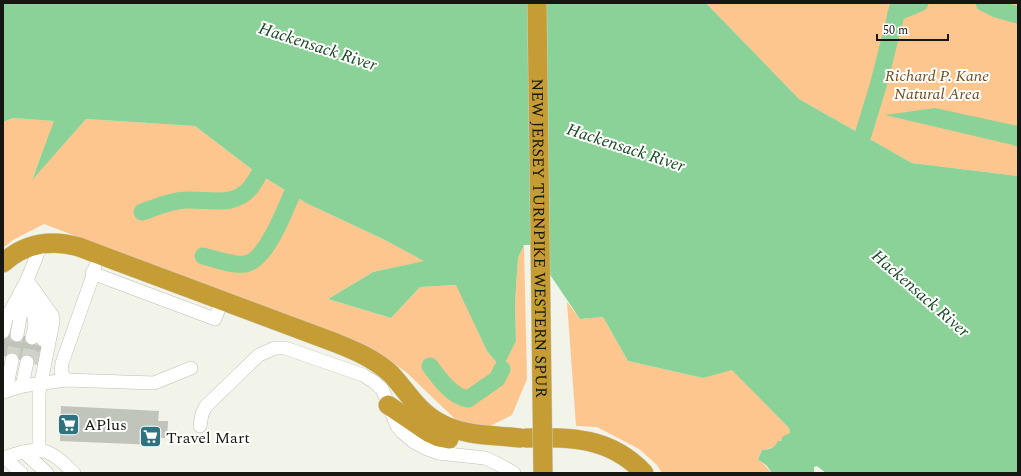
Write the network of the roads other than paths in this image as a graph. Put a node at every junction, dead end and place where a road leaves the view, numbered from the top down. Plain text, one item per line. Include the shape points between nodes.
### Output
1 (537, 3) edge
2 (550, 3) edge
3 (42, 243) junction
4 (99, 255) junction
5 (3, 263) edge
6 (92, 274) junction
7 (27, 280) junction
8 (222, 301) junction
9 (3, 306) edge
10 (3, 332) tunnel mouth
11 (17, 335) tunnel mouth
12 (37, 340) tunnel mouth
13 (12, 360) tunnel mouth
14 (32, 364) tunnel mouth
15 (191, 368) dead end
16 (66, 380) junction
17 (32, 384) junction
18 (5, 391) edge
19 (388, 405) junction
20 (200, 426) dead end
21 (520, 438) junction
22 (17, 456) edge
23 (8, 473) edge
24 (21, 473) edge
25 (34, 473) edge
26 (47, 473) edge
27 (61, 473) edge
28 (74, 473) edge
29 (514, 473) edge
30 (543, 473) edge
31 (556, 473) edge
32 (644, 473) edge

1 - 30 highway, NEW JERSEY TURNPIKE WESTERN SPUR, bridge
2 - 31 highway, NEW JERSEY TURNPIKE WESTERN SPUR
3 - 4 highway via 62,243
3 - 5 highway via 19,252
3 - 7 lane
4 - 6 lane
4 - 8 highway
6 - 8 lane via 215,319
6 - 16 lane via 92,281 62,363 62,372
7 - 9 lane
7 - 10 lane via 6,319
7 - 11 lane
7 - 12 lane via 46,326
7 - 17 lane via 53,318 53,326
8 - 21 highway via 365,355 390,373 424,413 446,426 475,434
13 - 18 lane
14 - 17 lane
15 - 16 lane via 154,384
16 - 17 lane
17 - 18 lane
17 - 22 lane via 38,402
19 - 20 lane via 382,389 363,375 290,349 275,348 259,355 208,402
19 - 21 highway via 423,429 445,439 467,441
19 - 29 lane via 399,430 427,449 446,454 485,458
21 - 32 highway via 569,438 598,443 625,457
22 - 23 lane
22 - 24 lane
22 - 25 lane
22 - 26 lane
22 - 27 lane via 44,459
22 - 28 lane via 45,451

